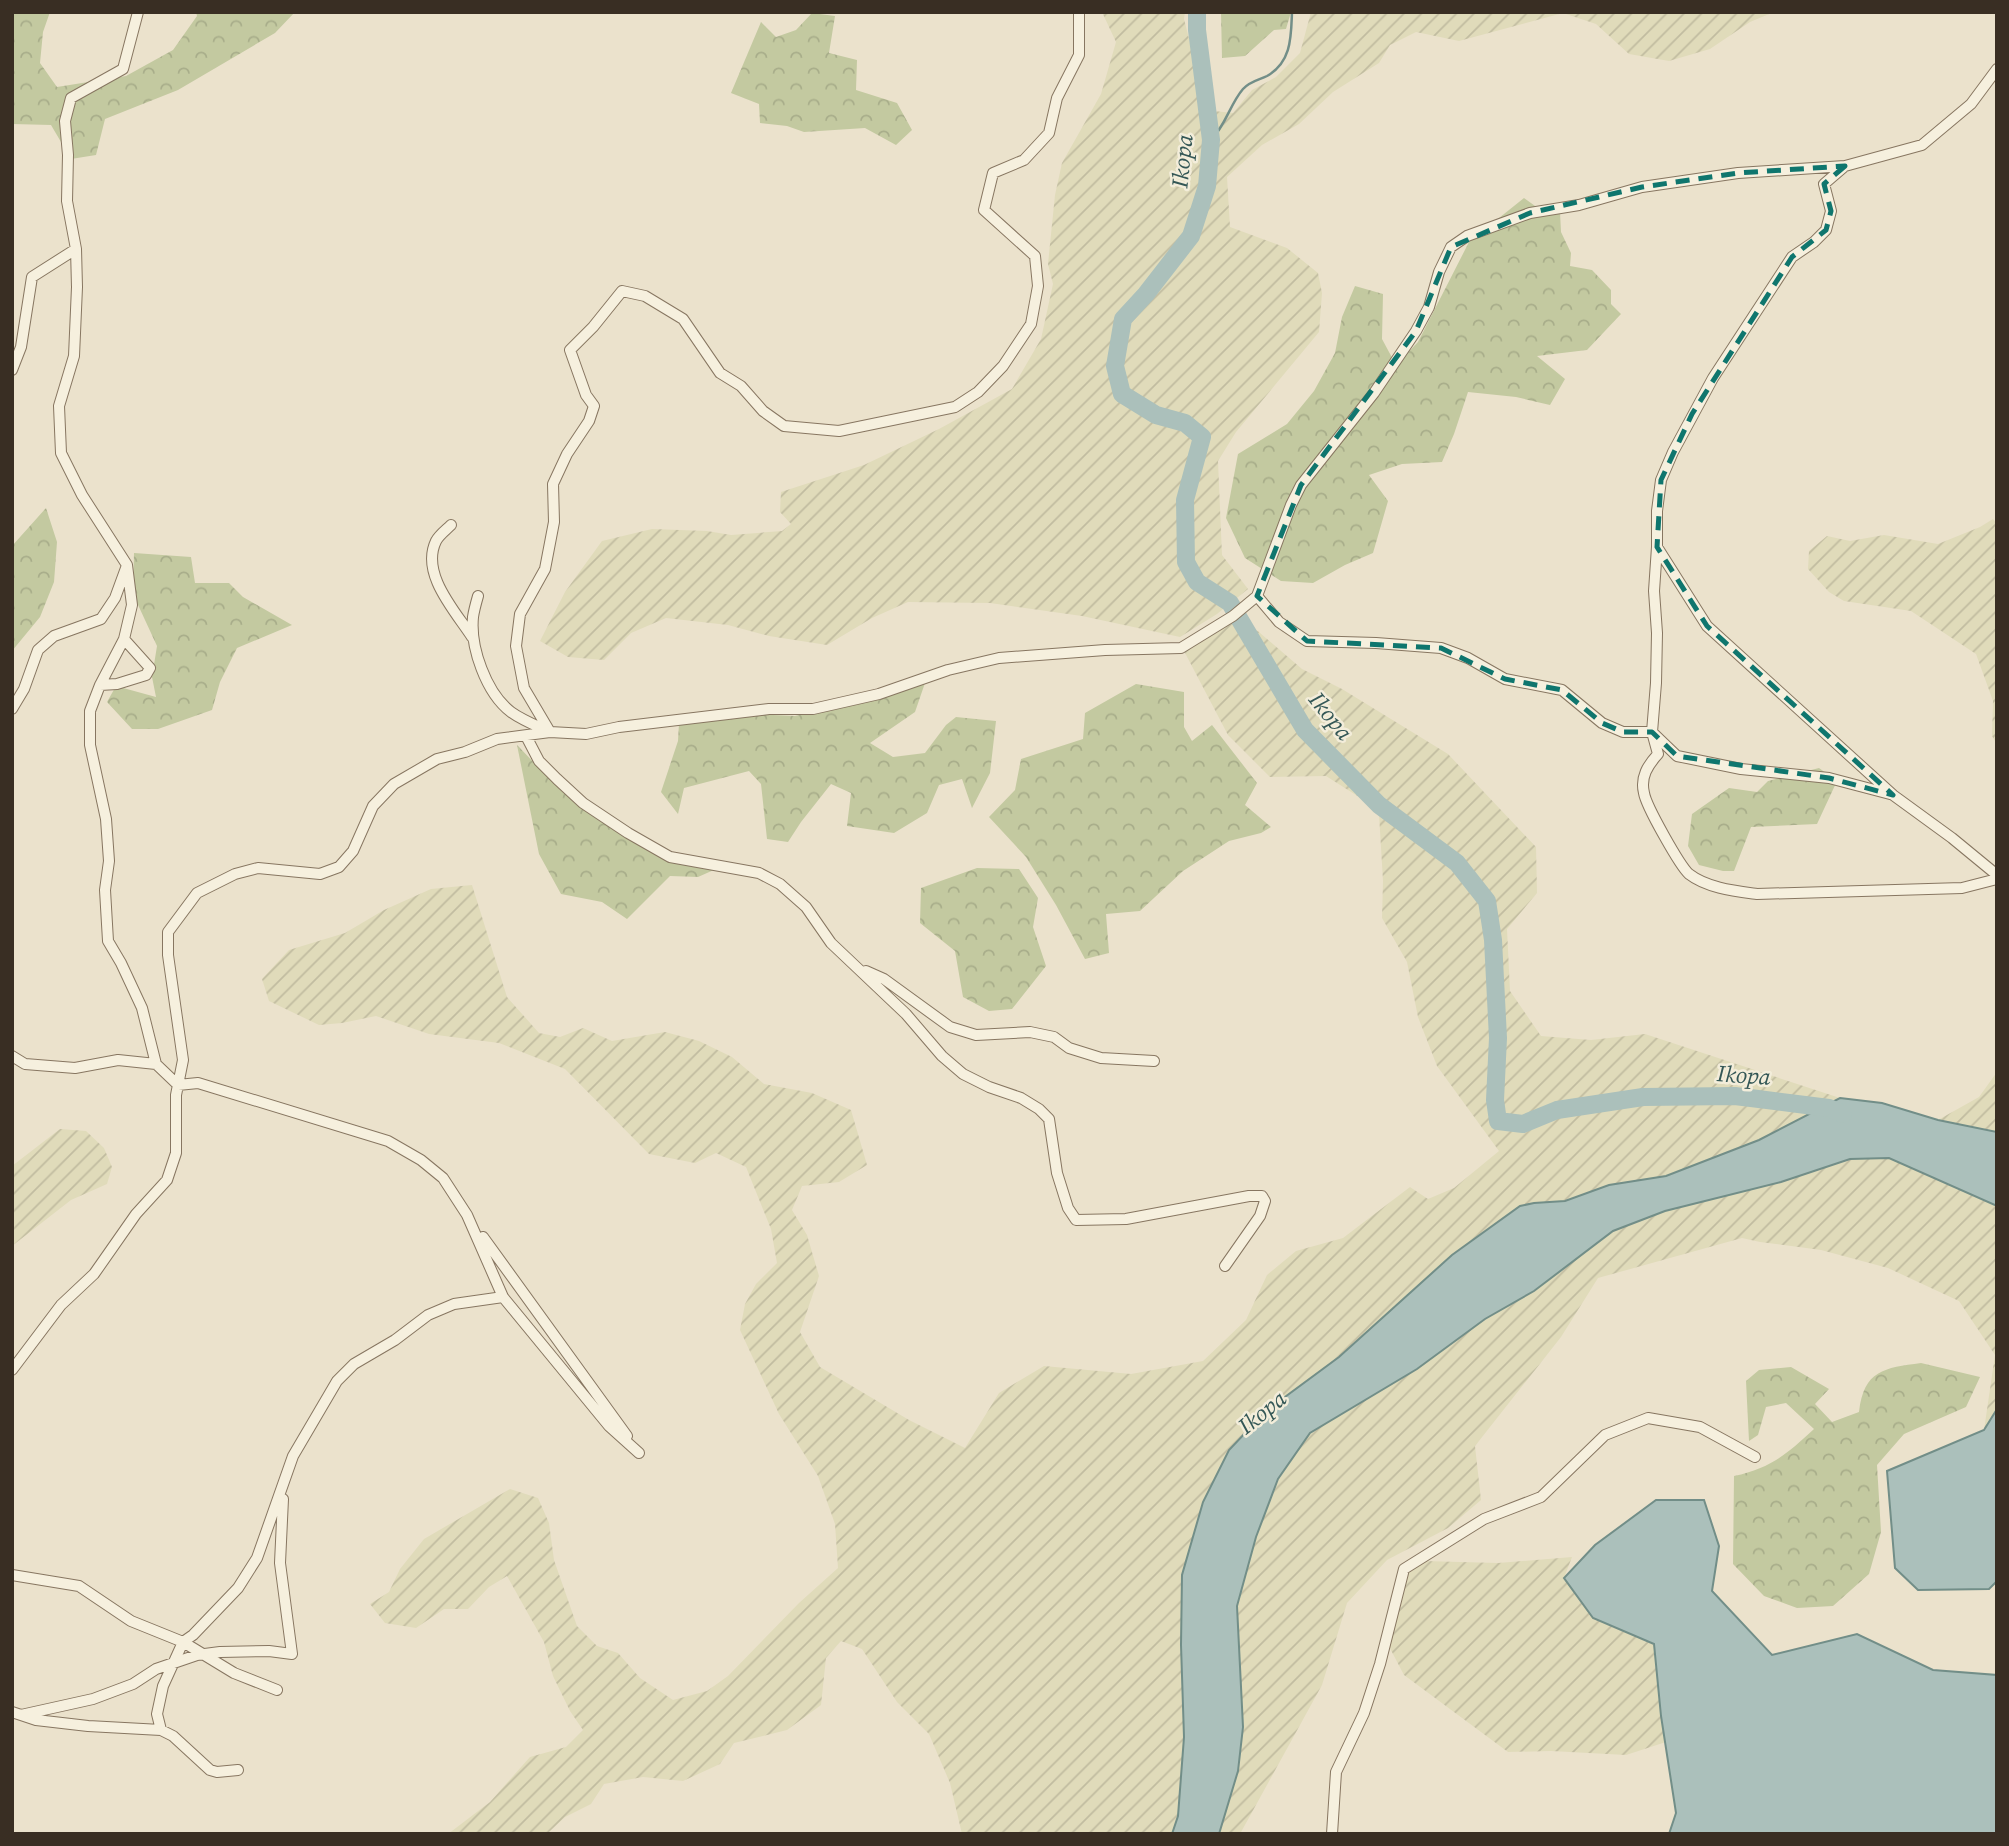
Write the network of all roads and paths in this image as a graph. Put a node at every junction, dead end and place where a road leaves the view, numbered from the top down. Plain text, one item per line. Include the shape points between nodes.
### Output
1 (138, 12) edge
2 (1079, 12) edge
3 (1997, 69) edge
4 (1845, 166) junction
5 (76, 249) junction
6 (12, 370) edge
7 (451, 525) dead end
8 (1657, 547) junction
9 (127, 565) junction
10 (478, 596) dead end
11 (1256, 596) junction
12 (124, 639) junction
13 (474, 639) junction
14 (100, 685) junction
15 (12, 709) edge
16 (550, 732) junction
17 (1652, 733) junction
18 (526, 736) junction
19 (1893, 795) junction
20 (1997, 877) edge
21 (858, 968) junction
22 (12, 1056) edge
23 (1154, 1061) dead end
24 (156, 1064) junction
25 (178, 1085) junction
26 (467, 1215) junction
27 (1225, 1266) dead end
28 (503, 1297) junction
29 (12, 1370) edge
30 (1755, 1457) dead end
31 (286, 1479) junction
32 (12, 1576) edge
33 (183, 1642) junction
34 (204, 1654) junction
35 (173, 1664) junction
36 (277, 1690) dead end
37 (17, 1714) edge
38 (161, 1730) junction
39 (238, 1770) dead end
40 (1332, 1834) edge

1 - 5 street via 122,69 71,98 65,121 67,201
2 - 16 street via 1079,55 1057,98 1049,133 1024,160 993,173 984,210 1035,256 1038,286 1031,324 1003,366 978,392 955,407 839,431 783,426 741,386 720,373 682,319 645,296 622,291 570,349 594,406 553,484 554,522 545,569 520,614 516,646 524,688
3 - 4 street via 1971,104 1922,145
4 - 8 street via 1824,184 1831,211 1826,230 1792,257 1713,378 1673,452 1661,480
4 - 11 street via 1738,173 1642,187 1530,213 1467,236 1451,247 1416,331 1301,485
5 - 6 street via 32,277 21,347
5 - 9 street via 74,356 59,406 61,453
7 - 13 street via 436,540 433,569 444,595
8 - 17 street
8 - 19 street via 1707,626
9 - 12 street via 132,605
9 - 15 street via 115,598 101,619 54,636 38,650
10 - 13 street
11 - 16 street via 1181,648 999,658 813,709 769,709 586,734
11 - 17 street via 1279,622 1307,641 1441,648 1506,679 1562,690 1602,723 1623,732
12 - 14 street
12 - 14 street via 150,668 146,675
13 - 16 street via 486,680 497,698 511,712
14 - 24 street via 90,711 90,745 106,819 108,941 142,1008
16 - 18 street
17 - 19 street via 1677,756 1741,769 1829,778
17 - 20 street via 1658,754 1645,769 1644,793 1688,874 1724,890 1757,894 1925,890 1962,888
18 - 21 street via 539,761 557,779 628,833 670,857 759,873 780,884 806,906 831,943
18 - 25 street via 497,739 437,759 394,783 373,806 352,851 339,867 320,874 258,868 234,874 197,893 168,932 183,1060
19 - 20 street
21 - 23 street via 884,979 950,1027 976,1035 1030,1032 1054,1037 1069,1048 1101,1058
21 - 27 street via 963,1074 1021,1098 1049,1119 1057,1173 1076,1220 1126,1219 1262,1196 1260,1216
22 - 24 street via 25,1064 75,1068 118,1060
24 - 25 street
25 - 26 street via 198,1083 387,1141 443,1178
25 - 29 street via 176,1153 167,1180
26 - 28 street
26 - 28 street via 639,1452 609,1426
28 - 31 street via 454,1304 428,1315 354,1364 317,1412
30 - 40 street via 1700,1427 1648,1418 1605,1435 1541,1497 1484,1519 1404,1569 1364,1713 1336,1772
31 - 33 street via 257,1558 238,1588
31 - 34 street via 280,1563 292,1654
32 - 33 street via 79,1586 131,1621
33 - 34 street
33 - 35 street
34 - 35 street
34 - 36 street via 234,1673
35 - 37 street via 93,1699
35 - 38 street via 157,1714
37 - 38 street via 88,1726
38 - 39 street via 211,1770

